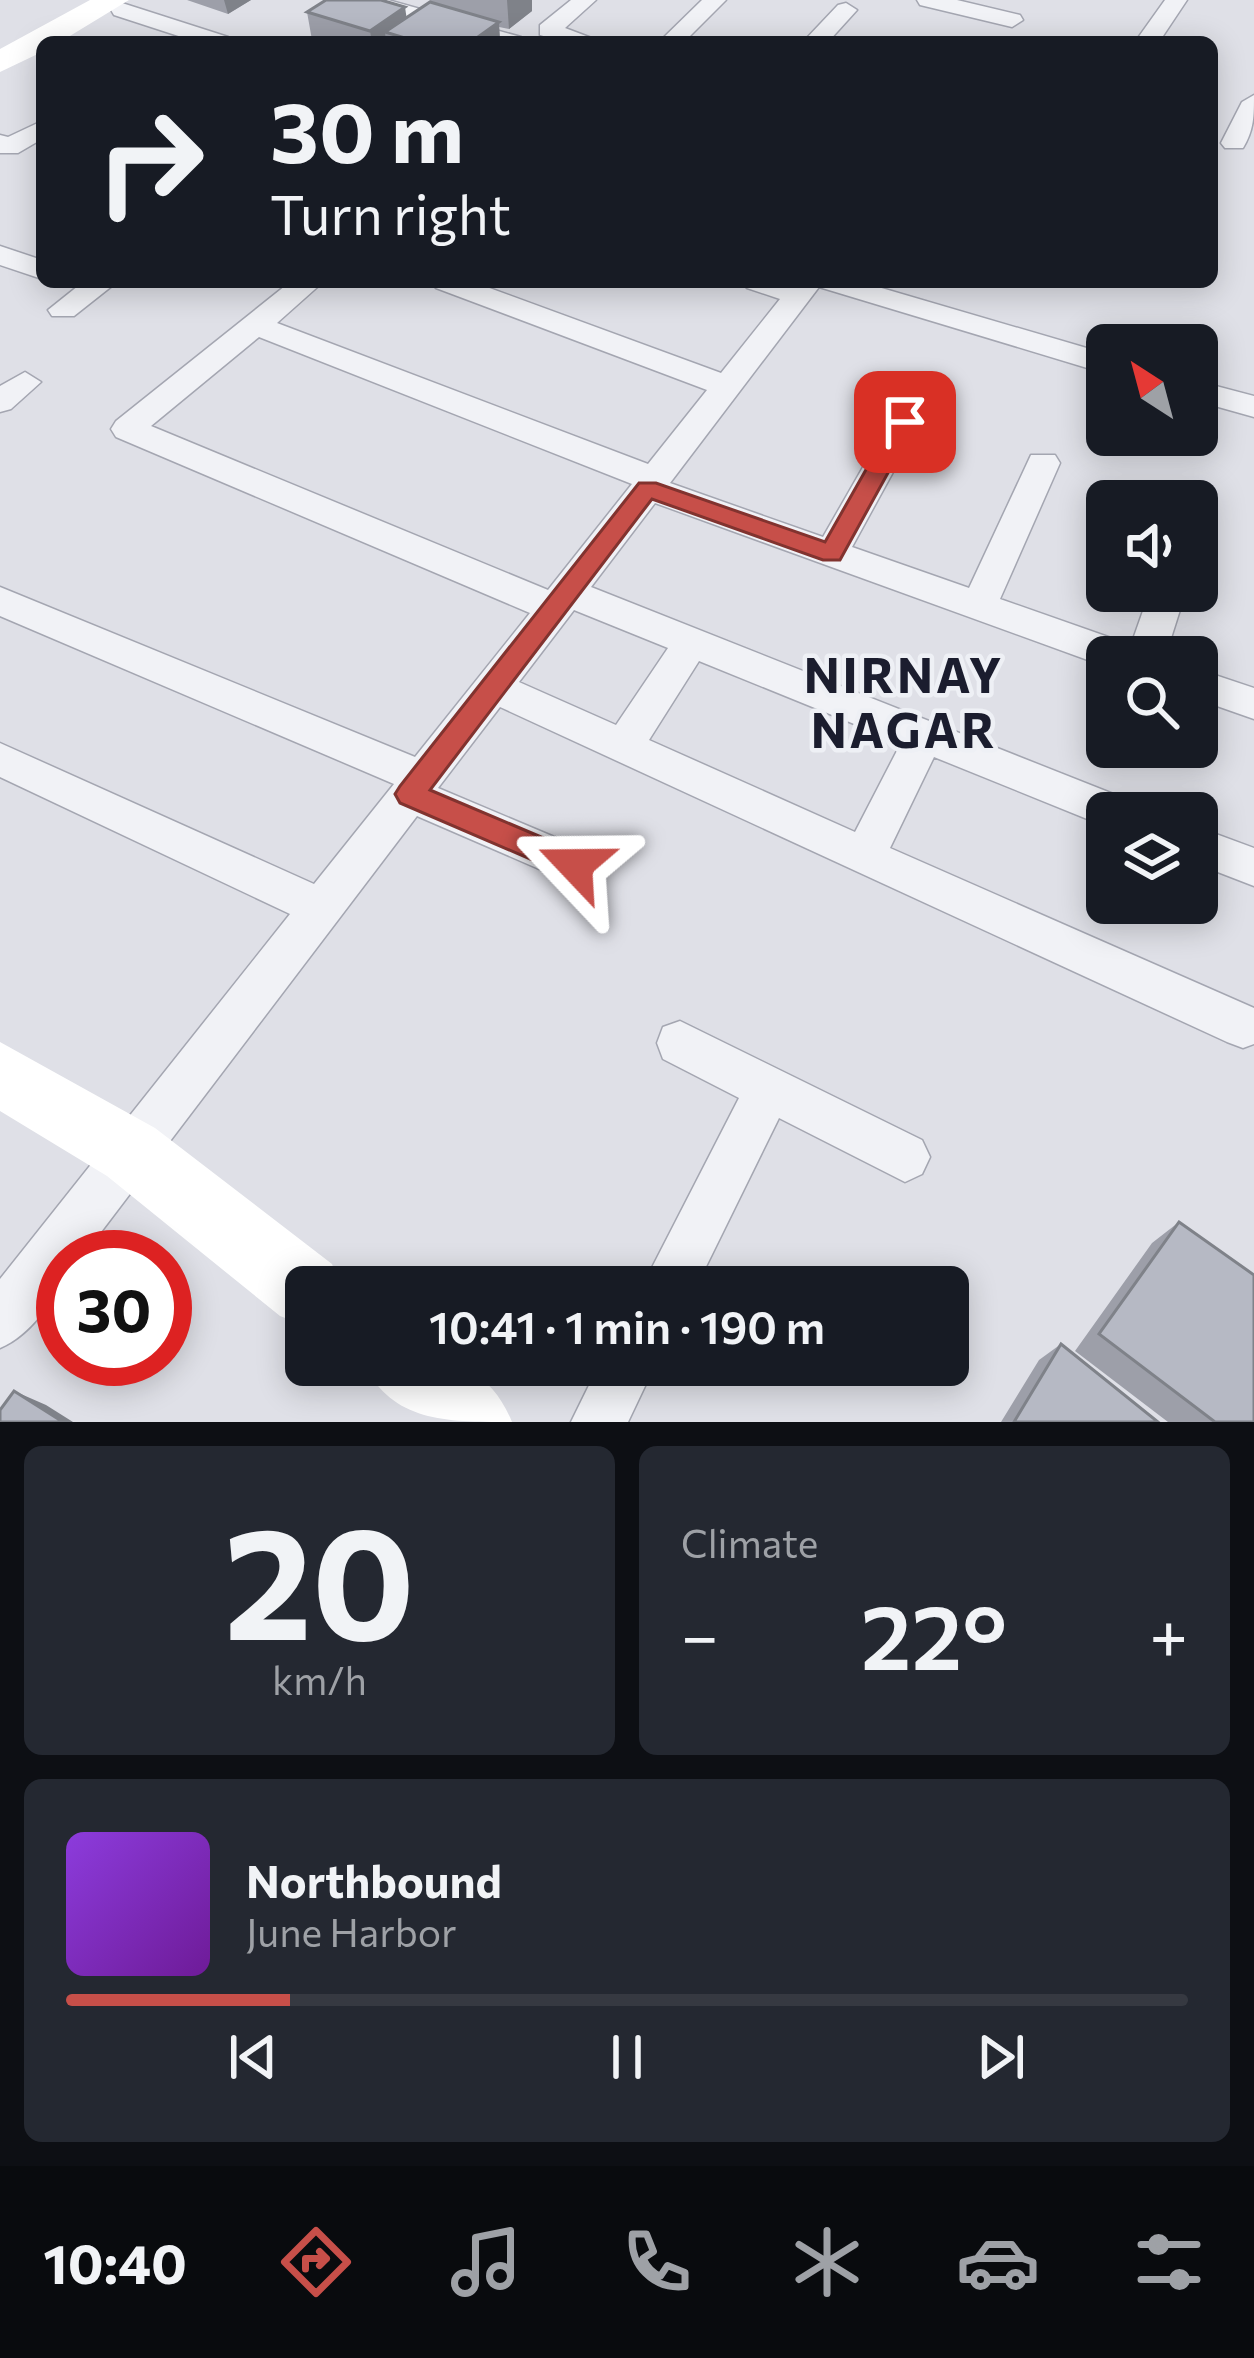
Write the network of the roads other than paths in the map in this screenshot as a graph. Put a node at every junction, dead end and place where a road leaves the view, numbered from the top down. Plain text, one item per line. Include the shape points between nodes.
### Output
1 (363, 0) edge
2 (585, 0) edge
3 (715, 0) edge
4 (928, 0) edge
5 (1176, 0) edge
6 (125, 3) edge
7 (847, 10) dead end
8 (1020, 10) edge
9 (17, 21) dead end
10 (45, 36) edge
11 (67, 36) edge
12 (205, 36) edge
13 (492, 36) edge
14 (542, 36) edge
15 (676, 36) edge
16 (821, 36) edge
17 (1000, 36) edge
18 (1152, 36) edge
19 (36, 49) edge
20 (36, 55) edge
21 (0, 62) edge
22 (0, 78) edge
23 (1254, 103) edge
24 (36, 132) edge
25 (1233, 142) edge
26 (3, 147) edge
27 (36, 160) edge
28 (0, 255) edge
29 (36, 269) edge
30 (301, 288) edge
31 (462, 288) edge
32 (803, 288) edge
33 (850, 288) edge
34 (255, 325) junction
35 (1086, 358) edge
36 (0, 372) edge
37 (727, 386) junction
38 (1218, 397) edge
39 (0, 402) edge
40 (1254, 407) edge
41 (905, 422) dead end
42 (1042, 463) dead end
43 (651, 484) junction
44 (831, 554) junction
45 (561, 600) junction
46 (0, 601) edge
47 (980, 606) junction
48 (691, 643) junction
49 (1086, 644) edge
50 (493, 687) junction
51 (1218, 691) edge
52 (1254, 704) edge
53 (924, 738) junction
54 (622, 748) junction
55 (0, 759) edge
56 (416, 786) junction
57 (1086, 801) edge
58 (1218, 853) edge
59 (864, 856) junction
60 (575, 865) dead end
61 (1254, 867) edge
62 (321, 908) junction
63 (1243, 1026) dead end
64 (680, 1042) dead end
65 (0, 1074) edge
66 (769, 1088) junction
67 (131, 1152) junction
68 (905, 1157) dead end
69 (679, 1266) edge
70 (285, 1273) edge
71 (0, 1321) edge
72 (428, 1386) edge
73 (617, 1386) edge
74 (474, 1422) edge
75 (599, 1422) edge

1 - 13 street
2 - 14 street
3 - 15 street
4 - 8 street
5 - 18 street
6 - 11 street
6 - 12 street
7 - 16 street
8 - 17 street
9 - 10 street
19 - 21 street
20 - 22 street
23 - 25 street
24 - 26 street
26 - 27 street
28 - 29 street
30 - 34 street
31 - 37 street
32 - 37 street
33 - 35 street
34 - 43 street
34 - 45 street via 128,429
36 - 39 street via 26,382
37 - 43 street
38 - 40 street
41 - 44 street
42 - 47 street
43 - 44 street
43 - 45 street
44 - 47 street
45 - 48 street
45 - 50 street
46 - 56 street
47 - 49 street
48 - 53 street
48 - 54 street
50 - 54 street
50 - 56 street
51 - 52 street
53 - 57 street
53 - 59 street
54 - 59 street
55 - 62 street
56 - 60 street
56 - 62 street
58 - 61 street
59 - 63 street
62 - 67 street
64 - 66 street
65 - 67 street
66 - 68 street
66 - 69 street
67 - 70 street
67 - 71 street
72 - 74 street
73 - 75 street

